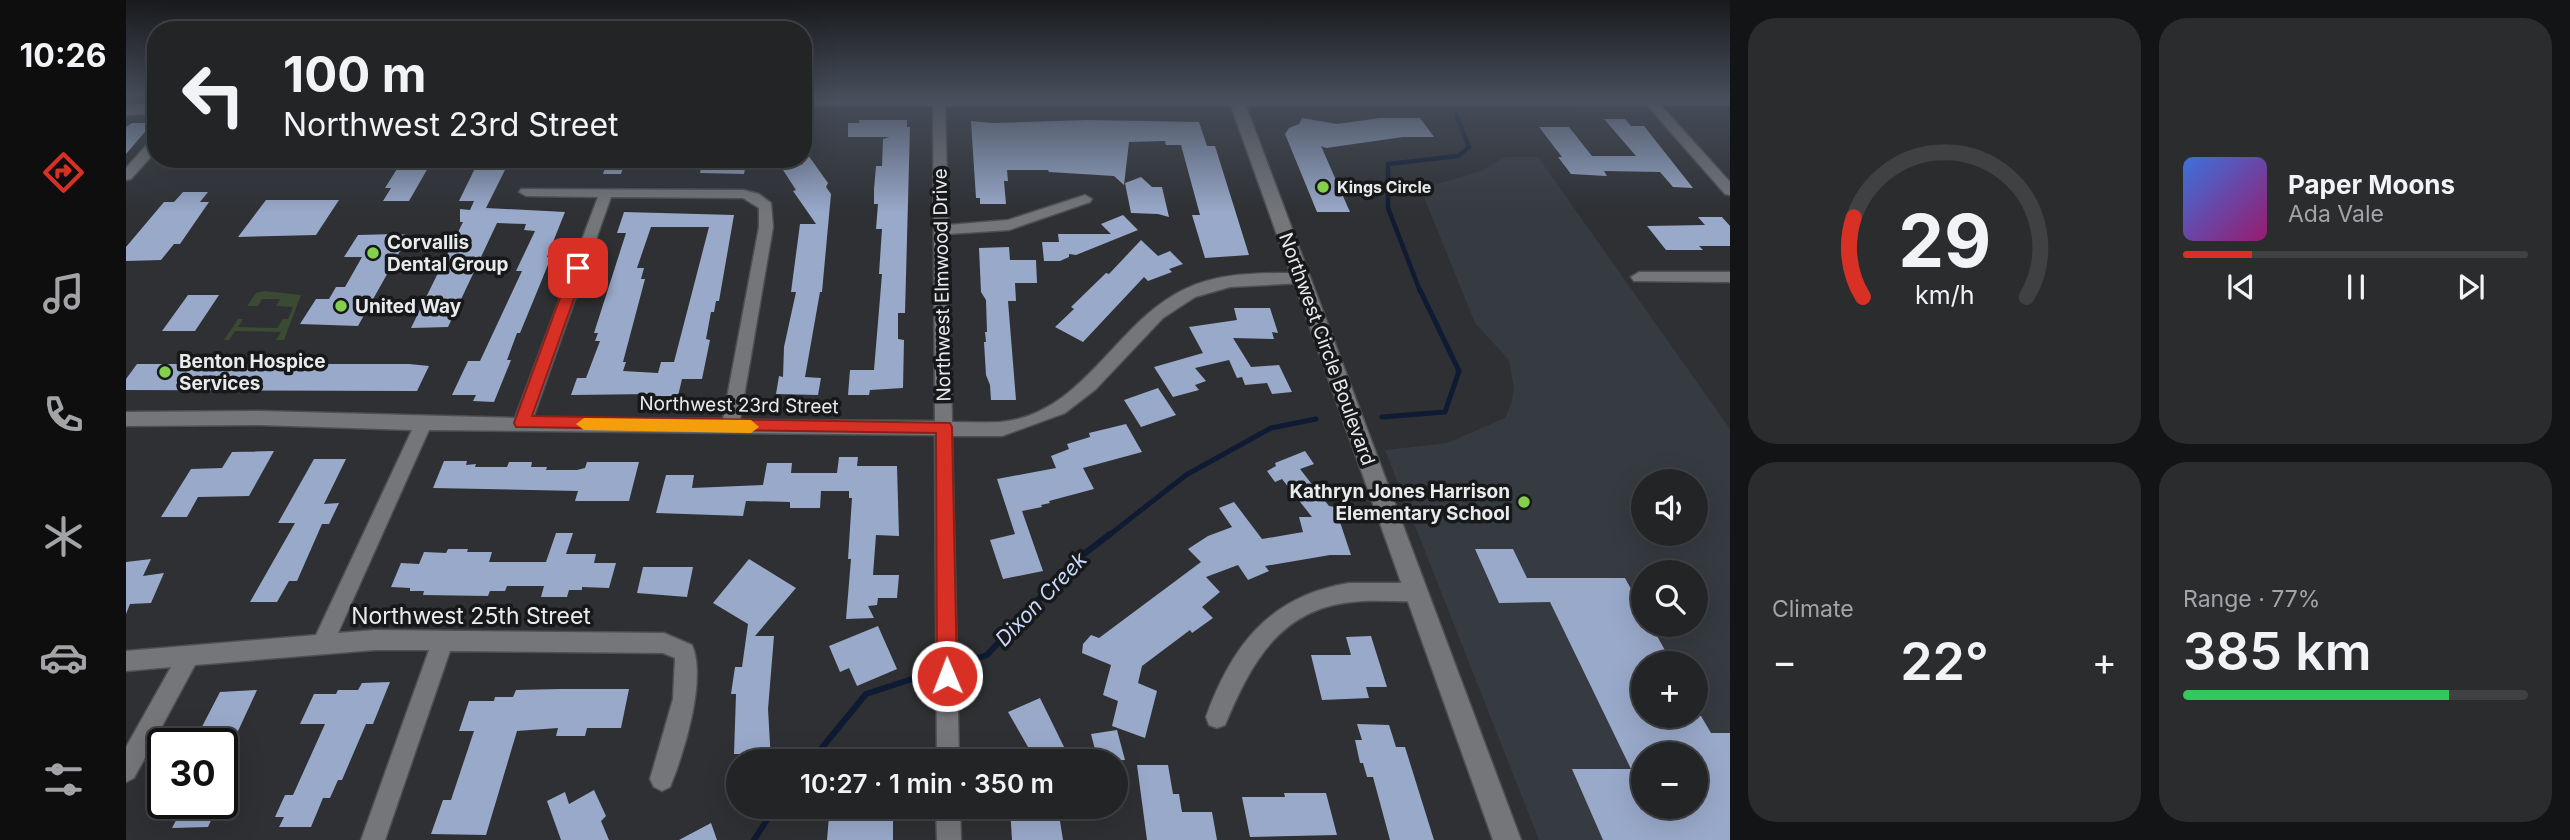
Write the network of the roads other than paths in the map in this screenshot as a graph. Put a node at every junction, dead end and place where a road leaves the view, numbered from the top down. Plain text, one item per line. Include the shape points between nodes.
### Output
1 (939, 134) edge
2 (1248, 134) edge
3 (1681, 134) edge
4 (147, 154) edge
5 (126, 176) edge
6 (1730, 191) edge
7 (526, 192) dead end
8 (606, 193) junction
9 (1085, 199) dead end
10 (940, 230) junction
11 (1639, 277) dead end
12 (1730, 277) edge
13 (1301, 278) junction
14 (126, 419) edge
15 (424, 422) junction
16 (522, 423) junction
17 (730, 427) junction
18 (944, 427) junction
19 (1416, 592) junction
20 (443, 642) junction
21 (323, 643) junction
22 (188, 657) junction
23 (126, 661) edge
24 (1217, 718) dead end
25 (948, 749) edge
26 (126, 770) edge
27 (662, 779) dead end
28 (948, 819) edge
29 (373, 840) edge
30 (949, 840) edge
31 (1507, 840) edge

1 - 10 street, Northwest Elmwood Drive
2 - 13 main road, Northwest Circle Boulevard
3 - 6 street
4 - 5 street
7 - 8 street
8 - 16 street
8 - 17 street via 743,194 766,206
9 - 10 street via 1009,225
10 - 18 street, Northwest Elmwood Drive
11 - 12 street
13 - 18 street, Northwest 23rd Street via 1238,280 1191,292 1147,323 1062,407 1002,429
13 - 19 main road, Northwest Circle Boulevard
14 - 15 street, Northwest 23rd Street
15 - 16 street, Northwest 23rd Street
15 - 21 street
16 - 17 street, Northwest 23rd Street
17 - 18 street, Northwest 23rd Street
18 - 25 street, Northwest Elmwood Drive
19 - 24 street via 1343,593 1295,609 1250,648 1238,665
19 - 31 main road, Northwest Circle Boulevard
20 - 21 street, Northwest 25th Street
20 - 27 street, Northwest 25th Street via 664,643 685,652 687,674
20 - 29 street
21 - 22 street, Northwest 25th Street
22 - 23 street, Northwest 25th Street
22 - 26 street
28 - 30 street

